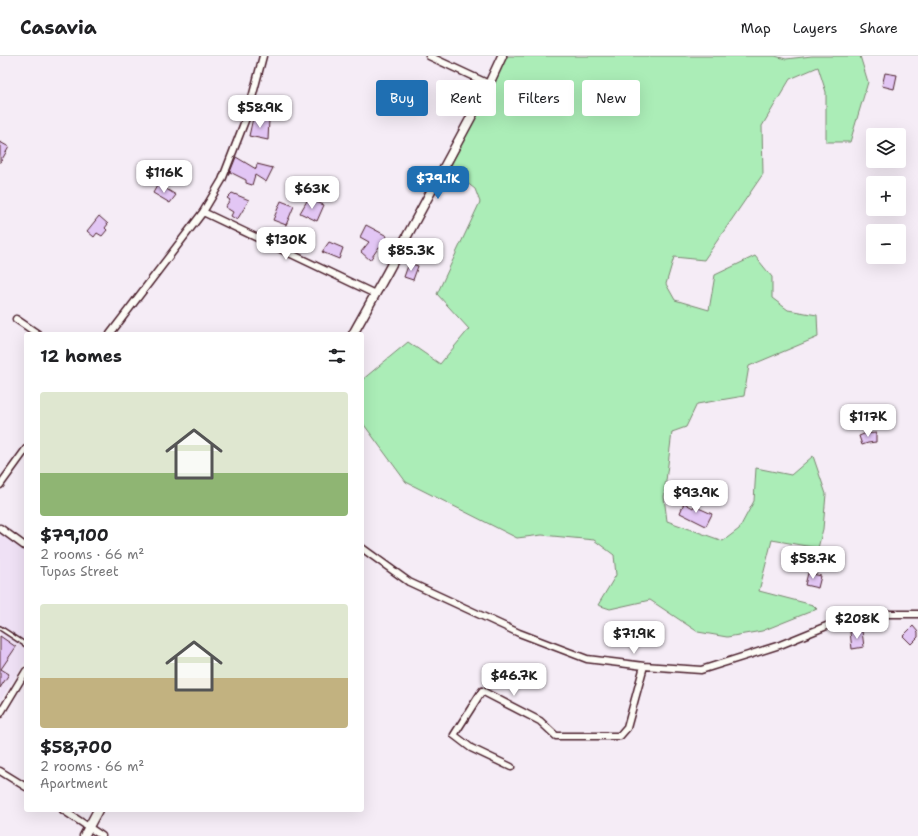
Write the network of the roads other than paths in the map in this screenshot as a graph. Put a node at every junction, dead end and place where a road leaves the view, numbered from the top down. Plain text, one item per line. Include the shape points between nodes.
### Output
1 (264, 56) edge
2 (429, 56) edge
3 (502, 56) edge
4 (480, 80) edge
5 (491, 80) edge
6 (472, 116) edge
7 (204, 212) junction
8 (375, 294) junction
9 (16, 319) dead end
10 (35, 332) edge
11 (112, 332) edge
12 (354, 332) edge
13 (24, 452) edge
14 (0, 485) edge
15 (0, 528) edge
16 (24, 546) edge
17 (364, 549) edge
18 (918, 614) edge
19 (0, 628) edge
20 (24, 644) edge
21 (644, 666) junction
22 (24, 674) edge
23 (0, 714) edge
24 (511, 767) dead end
25 (0, 771) edge
26 (24, 786) edge
27 (66, 812) edge
28 (97, 812) edge
29 (90, 826) junction
30 (84, 836) edge
31 (102, 836) edge

1 - 7 street via 248,113 222,180
2 - 4 street
3 - 5 street
6 - 8 street
7 - 8 street
7 - 11 street
8 - 12 street
9 - 10 street
13 - 14 street
15 - 16 street
17 - 21 street via 409,582 519,632 587,658
18 - 21 street via 856,614 780,645 701,670
19 - 20 lane
21 - 24 street via 627,728 620,736 556,736 540,720 482,691 454,735 471,748
22 - 23 street
25 - 26 street
27 - 29 street
28 - 29 street
29 - 30 street
29 - 31 street

